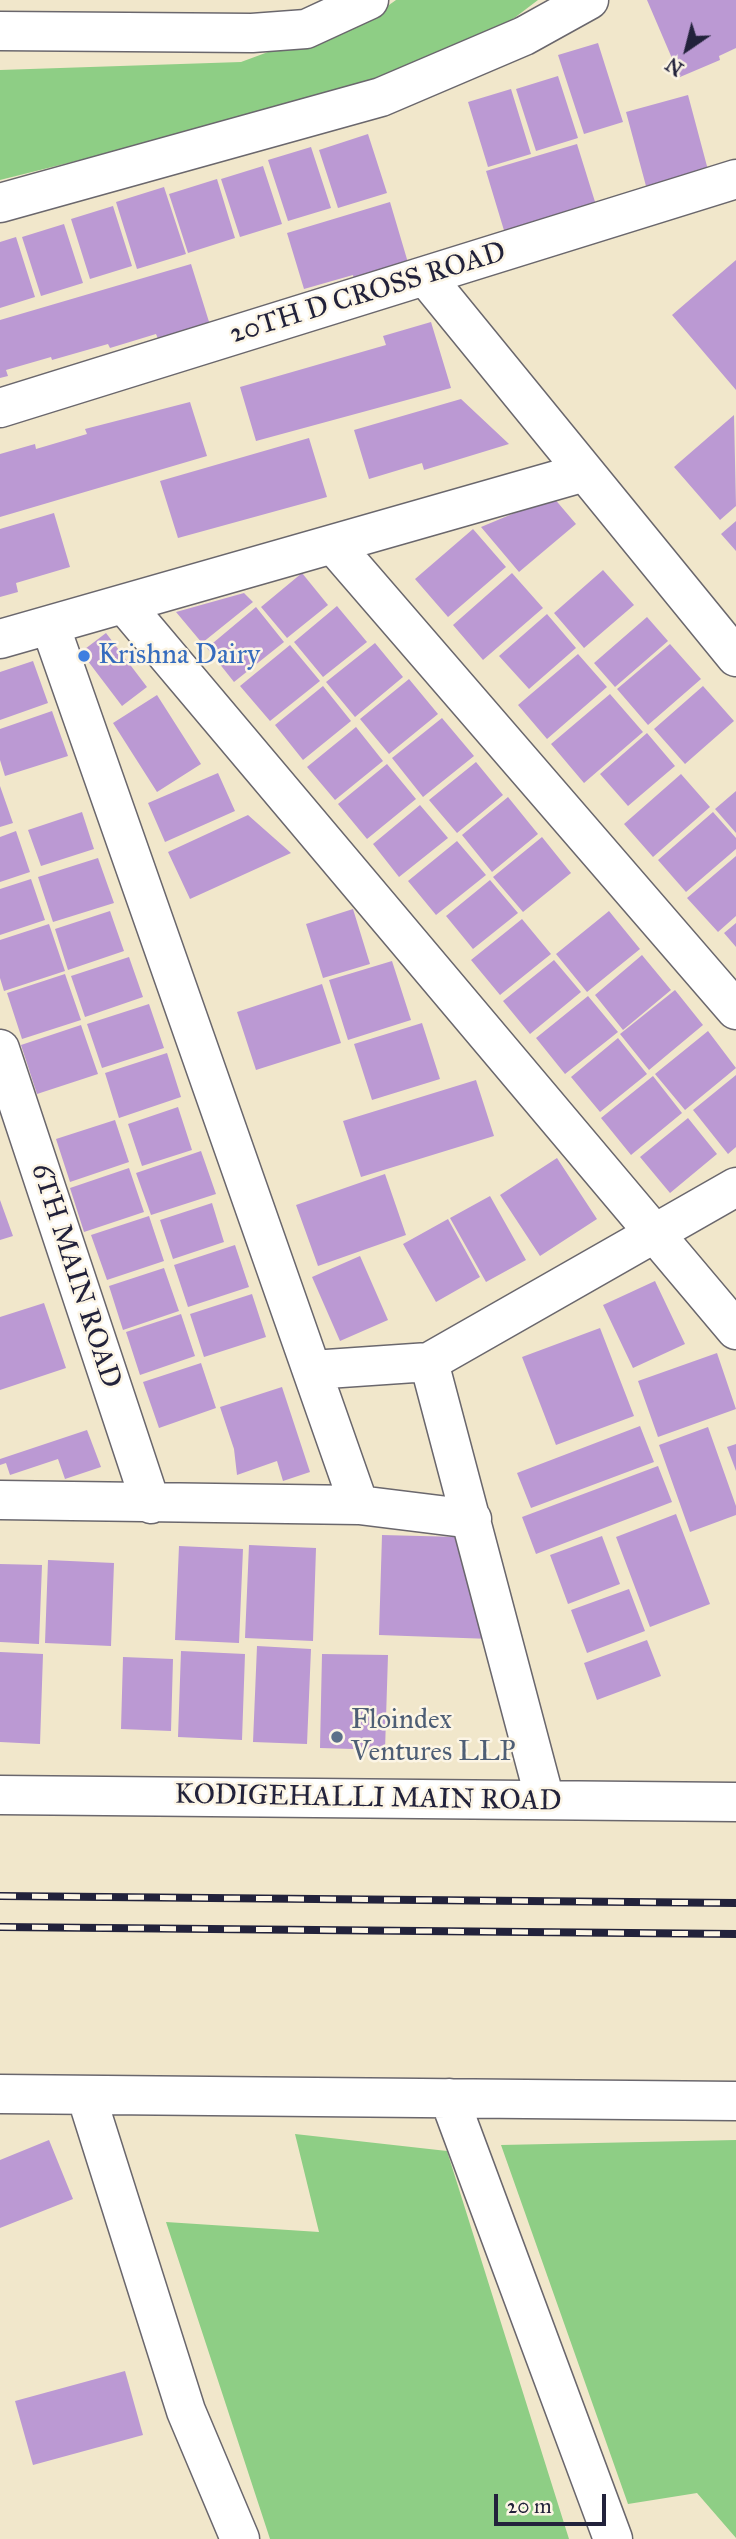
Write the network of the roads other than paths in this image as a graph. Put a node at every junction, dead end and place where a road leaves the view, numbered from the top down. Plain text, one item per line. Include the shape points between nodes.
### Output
1 (369, 0) edge
2 (589, 0) edge
3 (60, 16) edge
4 (0, 31) edge
5 (734, 182) edge
6 (0, 203) edge
7 (425, 276) junction
8 (0, 408) edge
9 (585, 472) junction
10 (333, 544) junction
11 (124, 604) junction
12 (50, 625) junction
13 (0, 639) edge
14 (736, 657) edge
15 (736, 1010) edge
16 (0, 1049) edge
17 (736, 1186) edge
18 (656, 1234) junction
19 (736, 1330) edge
20 (429, 1362) junction
21 (312, 1370) junction
22 (0, 1500) edge
23 (151, 1504) junction
24 (359, 1505) junction
25 (472, 1519) junction
26 (0, 1795) edge
27 (545, 1800) junction
28 (736, 1802) edge
29 (0, 2094) edge
30 (86, 2095) junction
31 (449, 2098) junction
32 (736, 2101) edge
33 (240, 2539) edge
34 (614, 2539) edge

1 - 3 street via 306,29 252,33
2 - 6 street via 524,36 381,97
3 - 4 street
5 - 7 street, 20TH D CROSS ROAD
7 - 8 street, 20TH D CROSS ROAD
7 - 9 street
9 - 10 street
9 - 14 street
10 - 11 street
10 - 15 street
11 - 12 street
11 - 18 street
12 - 13 street
12 - 21 street
16 - 23 street, 6TH MAIN ROAD
17 - 18 street
18 - 19 street
18 - 20 street
20 - 21 street
20 - 25 street
21 - 24 street
22 - 23 street
23 - 24 street
24 - 25 street
25 - 27 street
26 - 27 street, KODIGEHALLI MAIN ROAD
27 - 28 street, KODIGEHALLI MAIN ROAD
29 - 30 street
30 - 31 street
30 - 33 street via 186,2411
31 - 32 street
31 - 34 street

